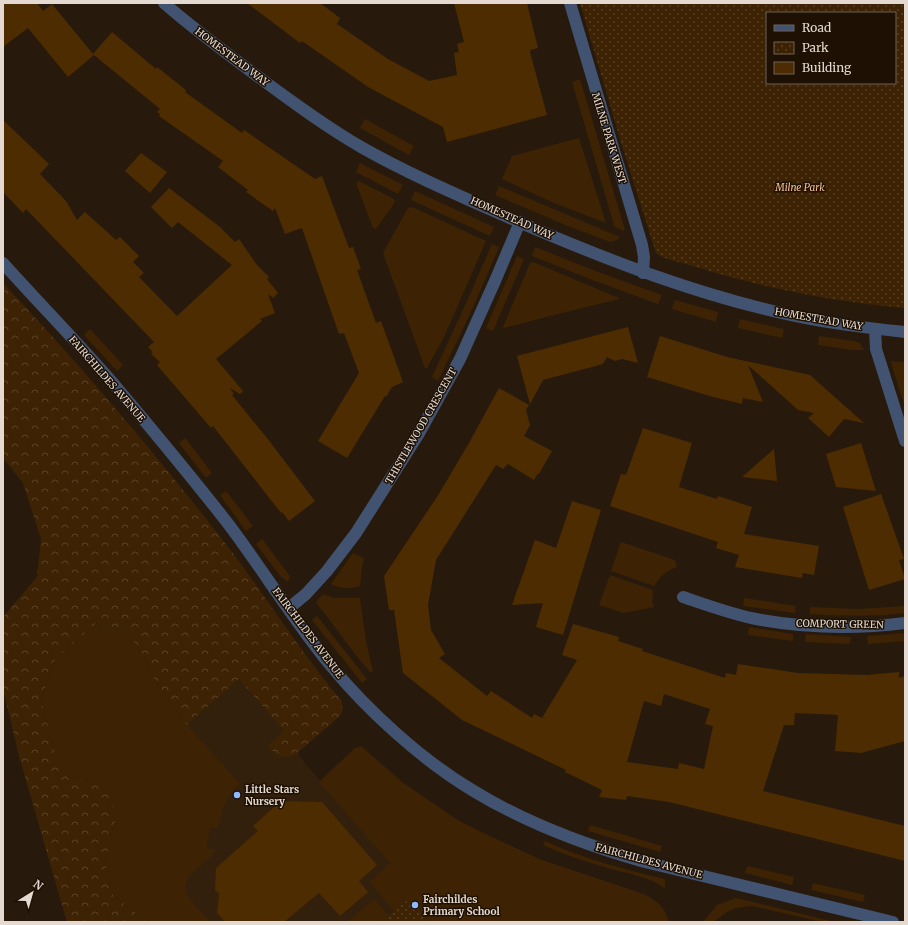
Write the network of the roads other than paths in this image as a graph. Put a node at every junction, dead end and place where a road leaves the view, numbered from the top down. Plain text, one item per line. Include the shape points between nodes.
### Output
1 (164, 3) edge
2 (570, 3) edge
3 (520, 222) junction
4 (3, 263) edge
5 (643, 273) junction
6 (875, 329) junction
7 (905, 332) edge
8 (905, 441) edge
9 (683, 597) dead end
10 (289, 608) junction
11 (905, 624) edge
12 (893, 922) edge

1 - 3 street, HOMESTEAD WAY via 249,70 362,148
2 - 5 street, MILNE PARK WEST via 642,244
3 - 5 street, HOMESTEAD WAY
3 - 10 street, THISTLEWOOD CRESCENT via 460,359 418,435 356,533 327,571
4 - 10 street, FAIRCHILDES AVENUE via 92,360 155,434 227,523
5 - 6 street, HOMESTEAD WAY via 754,307 802,318
6 - 7 street, HOMESTEAD WAY
6 - 8 street via 876,349
9 - 11 street, COMPORT GREEN via 724,611 782,623 815,626
10 - 12 street, FAIRCHILDES AVENUE via 331,666 383,720 453,778 492,802 570,837 620,855

